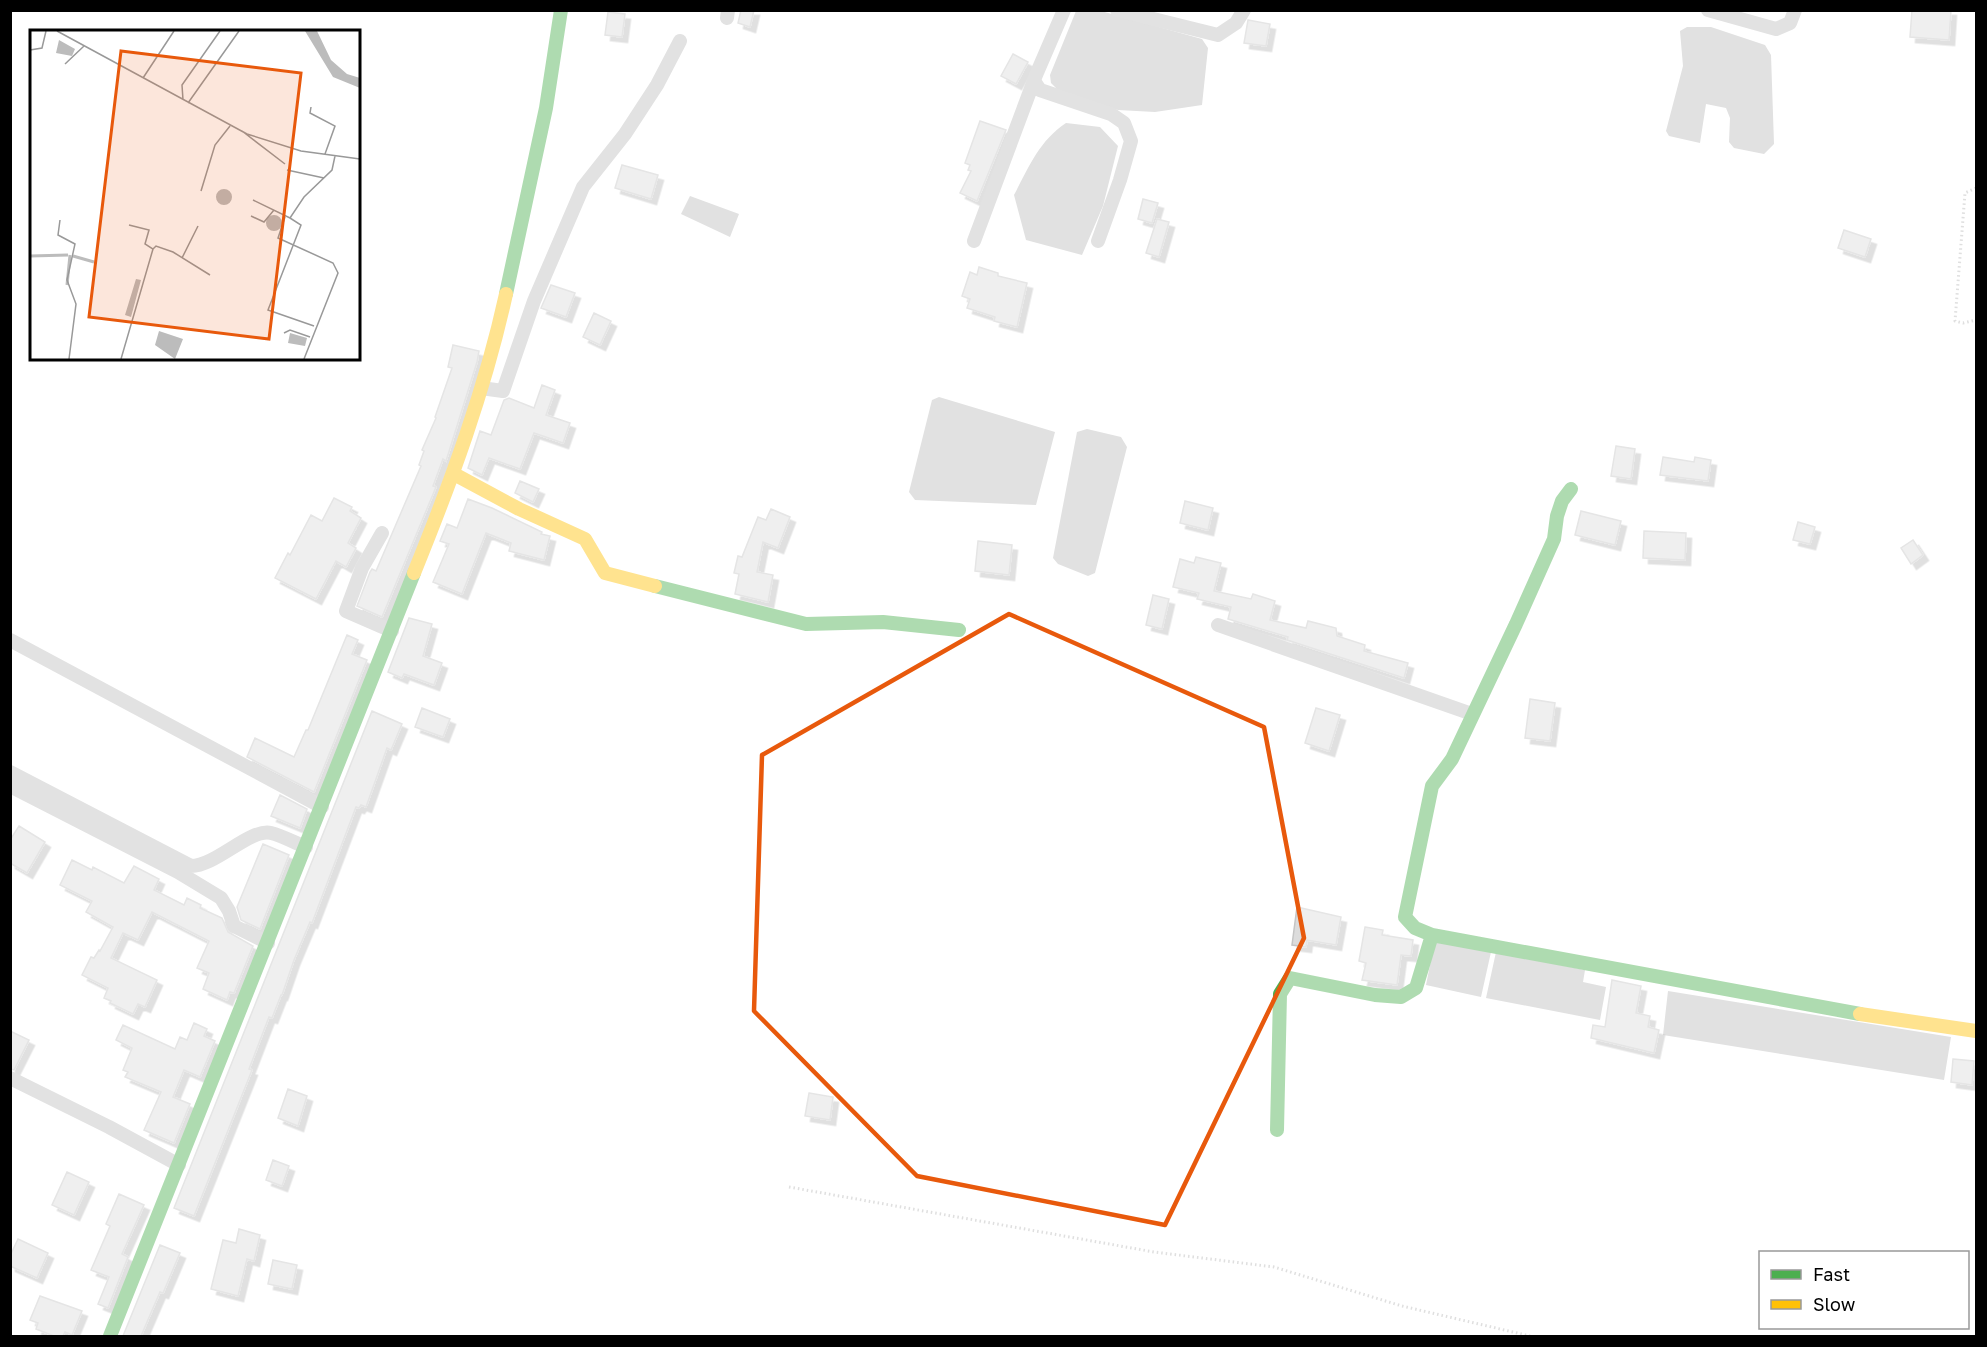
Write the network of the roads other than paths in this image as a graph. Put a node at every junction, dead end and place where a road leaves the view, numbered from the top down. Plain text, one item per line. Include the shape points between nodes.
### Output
1 (561, 10) edge
2 (1064, 10) edge
3 (1117, 10) edge
4 (1244, 10) edge
5 (1708, 10) edge
6 (1795, 10) edge
7 (680, 41) dead end
8 (1034, 81) junction
9 (974, 241) dead end
10 (1098, 242) dead end
11 (481, 388) junction
12 (454, 474) junction
13 (1571, 489) dead end
14 (382, 533) dead end
15 (1218, 625) dead end
16 (959, 630) dead end
17 (392, 631) junction
18 (10, 640) edge
19 (1472, 714) junction
20 (10, 772) edge
21 (10, 786) edge
22 (322, 807) junction
23 (306, 848) junction
24 (1432, 935) junction
25 (268, 943) junction
26 (1977, 1031) edge
27 (10, 1078) edge
28 (1277, 1130) dead end
29 (179, 1165) junction
30 (110, 1336) edge

1 - 11 street via 543,118 495,344
2 - 8 street
3 - 4 street via 1218,35 1236,23
5 - 6 street via 1776,29 1790,23
7 - 11 street via 625,134 583,187 534,301 503,391
8 - 9 street
8 - 10 street via 1040,90 1111,114 1124,123 1131,141
11 - 12 street
12 - 16 street via 585,539 606,573 806,624 883,622
12 - 17 street
13 - 19 street via 1562,501 1554,539
14 - 17 street via 362,568 346,611
15 - 19 street
17 - 22 street
18 - 22 street
19 - 24 street via 1452,759 1432,786 1405,917 1415,928
20 - 23 street via 191,866 201,866 248,839 269,832
21 - 25 street via 178,872 220,898 234,926
22 - 23 street
23 - 25 street
24 - 26 street via 1860,1014
24 - 28 street via 1416,988 1401,997 1290,978 1280,994
25 - 29 street
27 - 29 street
29 - 30 street

